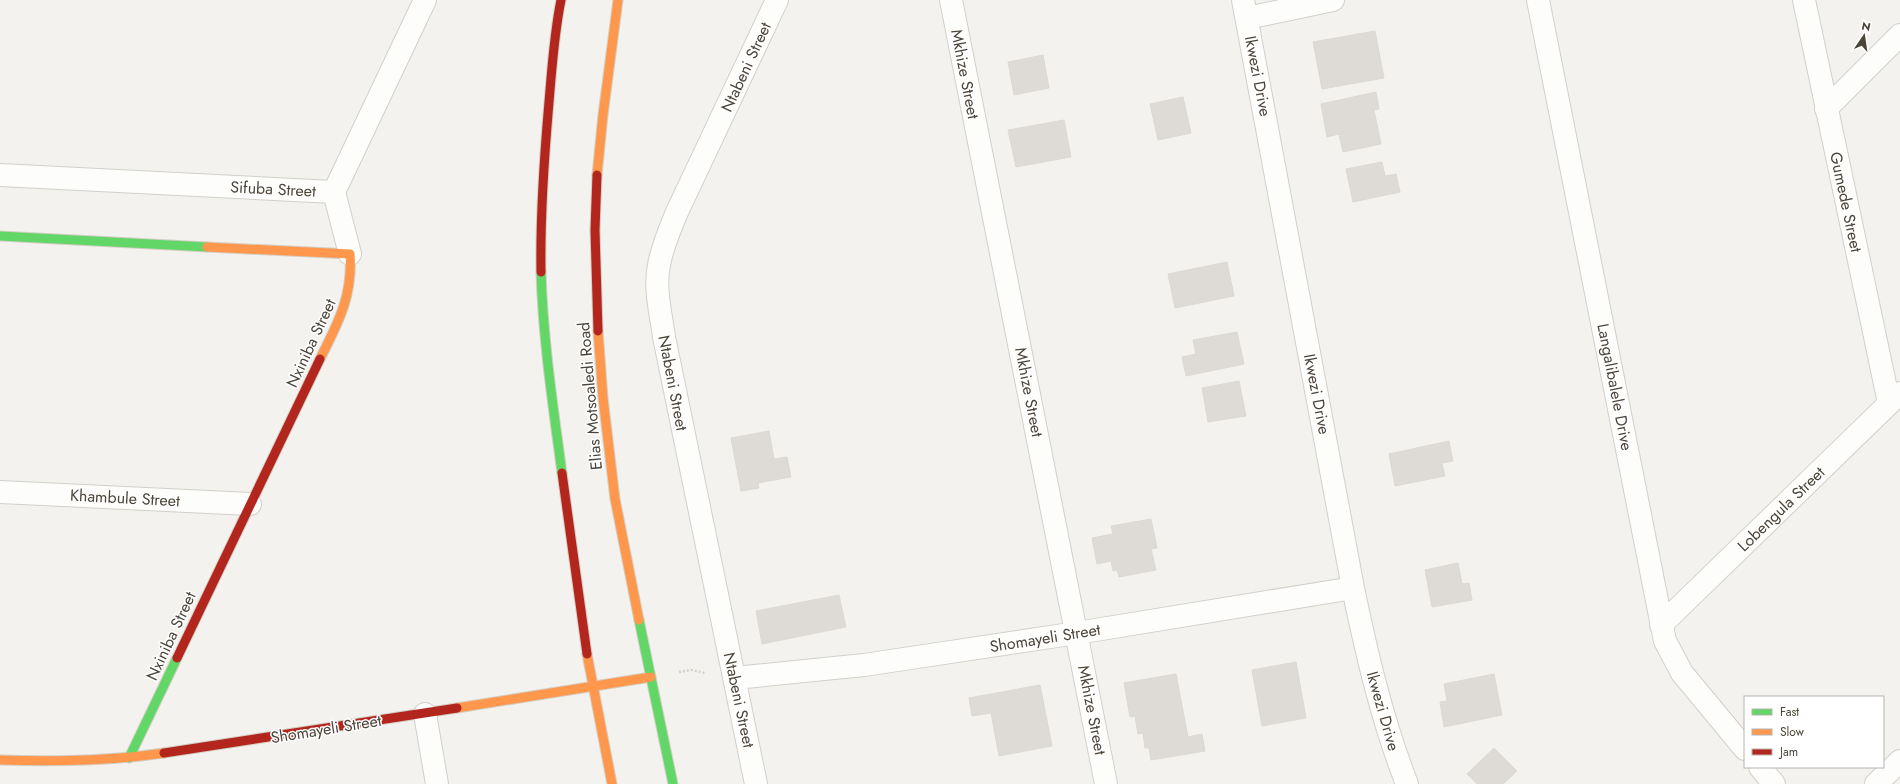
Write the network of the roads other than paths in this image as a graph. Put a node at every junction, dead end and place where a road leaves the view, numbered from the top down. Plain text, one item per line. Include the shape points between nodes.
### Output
1 (425, 0) edge
2 (561, 0) edge
3 (618, 0) edge
4 (777, 0) edge
5 (951, 0) edge
6 (1333, 0) edge
7 (1538, 0) edge
8 (1804, 0) edge
9 (1245, 9) edge
10 (1900, 35) edge
11 (1826, 109) junction
12 (0, 175) edge
13 (334, 192) junction
14 (0, 236) edge
15 (350, 254) junction
16 (1895, 398) edge
17 (0, 492) edge
18 (250, 504) junction
19 (1353, 588) junction
20 (1662, 625) junction
21 (1077, 633) junction
22 (650, 677) junction
23 (735, 678) junction
24 (594, 687) junction
25 (425, 714) junction
26 (1744, 748) edge
27 (129, 758) junction
28 (0, 760) edge
29 (1900, 760) edge
30 (1761, 768) edge
31 (437, 784) edge
32 (612, 784) edge
33 (673, 784) edge
34 (756, 784) edge
35 (1106, 784) edge
36 (1407, 784) edge
37 (1774, 784) edge
38 (1876, 784) edge

1 - 13 street, Sifuba Street
2 - 24 main road via 556,26 543,166 540,232 542,311 586,647
3 - 22 main road, Elias Motsoaledi Road via 598,176 595,228 597,312 615,500
4 - 23 street, Ntabeni Street via 677,212 658,267 658,297 664,337
5 - 21 street, Mkhize Street
6 - 9 street
7 - 20 street, Langalibalele Drive
8 - 11 street, Gumede Street
9 - 19 street, Ikwezi Drive
10 - 11 street
11 - 16 street, Gumede Street
12 - 13 street, Sifuba Street
13 - 15 street
14 - 15 main road
15 - 18 main road, Nxiniba Street via 352,278 344,310
16 - 20 street, Lobengula Street
17 - 18 street, Khambule Street
18 - 27 main road, Nxiniba Street
19 - 21 street, Shomayeli Street
19 - 36 street, Ikwezi Drive via 1368,659 1388,732
20 - 26 street, Langalibalele Drive via 1665,641 1682,673
21 - 23 street, Shomayeli Street via 864,665
21 - 35 street, Mkhize Street
22 - 24 main road, Shomayeli Street
22 - 33 main road, Elias Motsoaledi Road
23 - 34 street, Ntabeni Street
24 - 25 main road, Shomayeli Street
24 - 32 main road
25 - 27 main road, Shomayeli Street
25 - 31 street
27 - 28 main road, Shomayeli Street via 54,762
29 - 38 street
30 - 37 street

